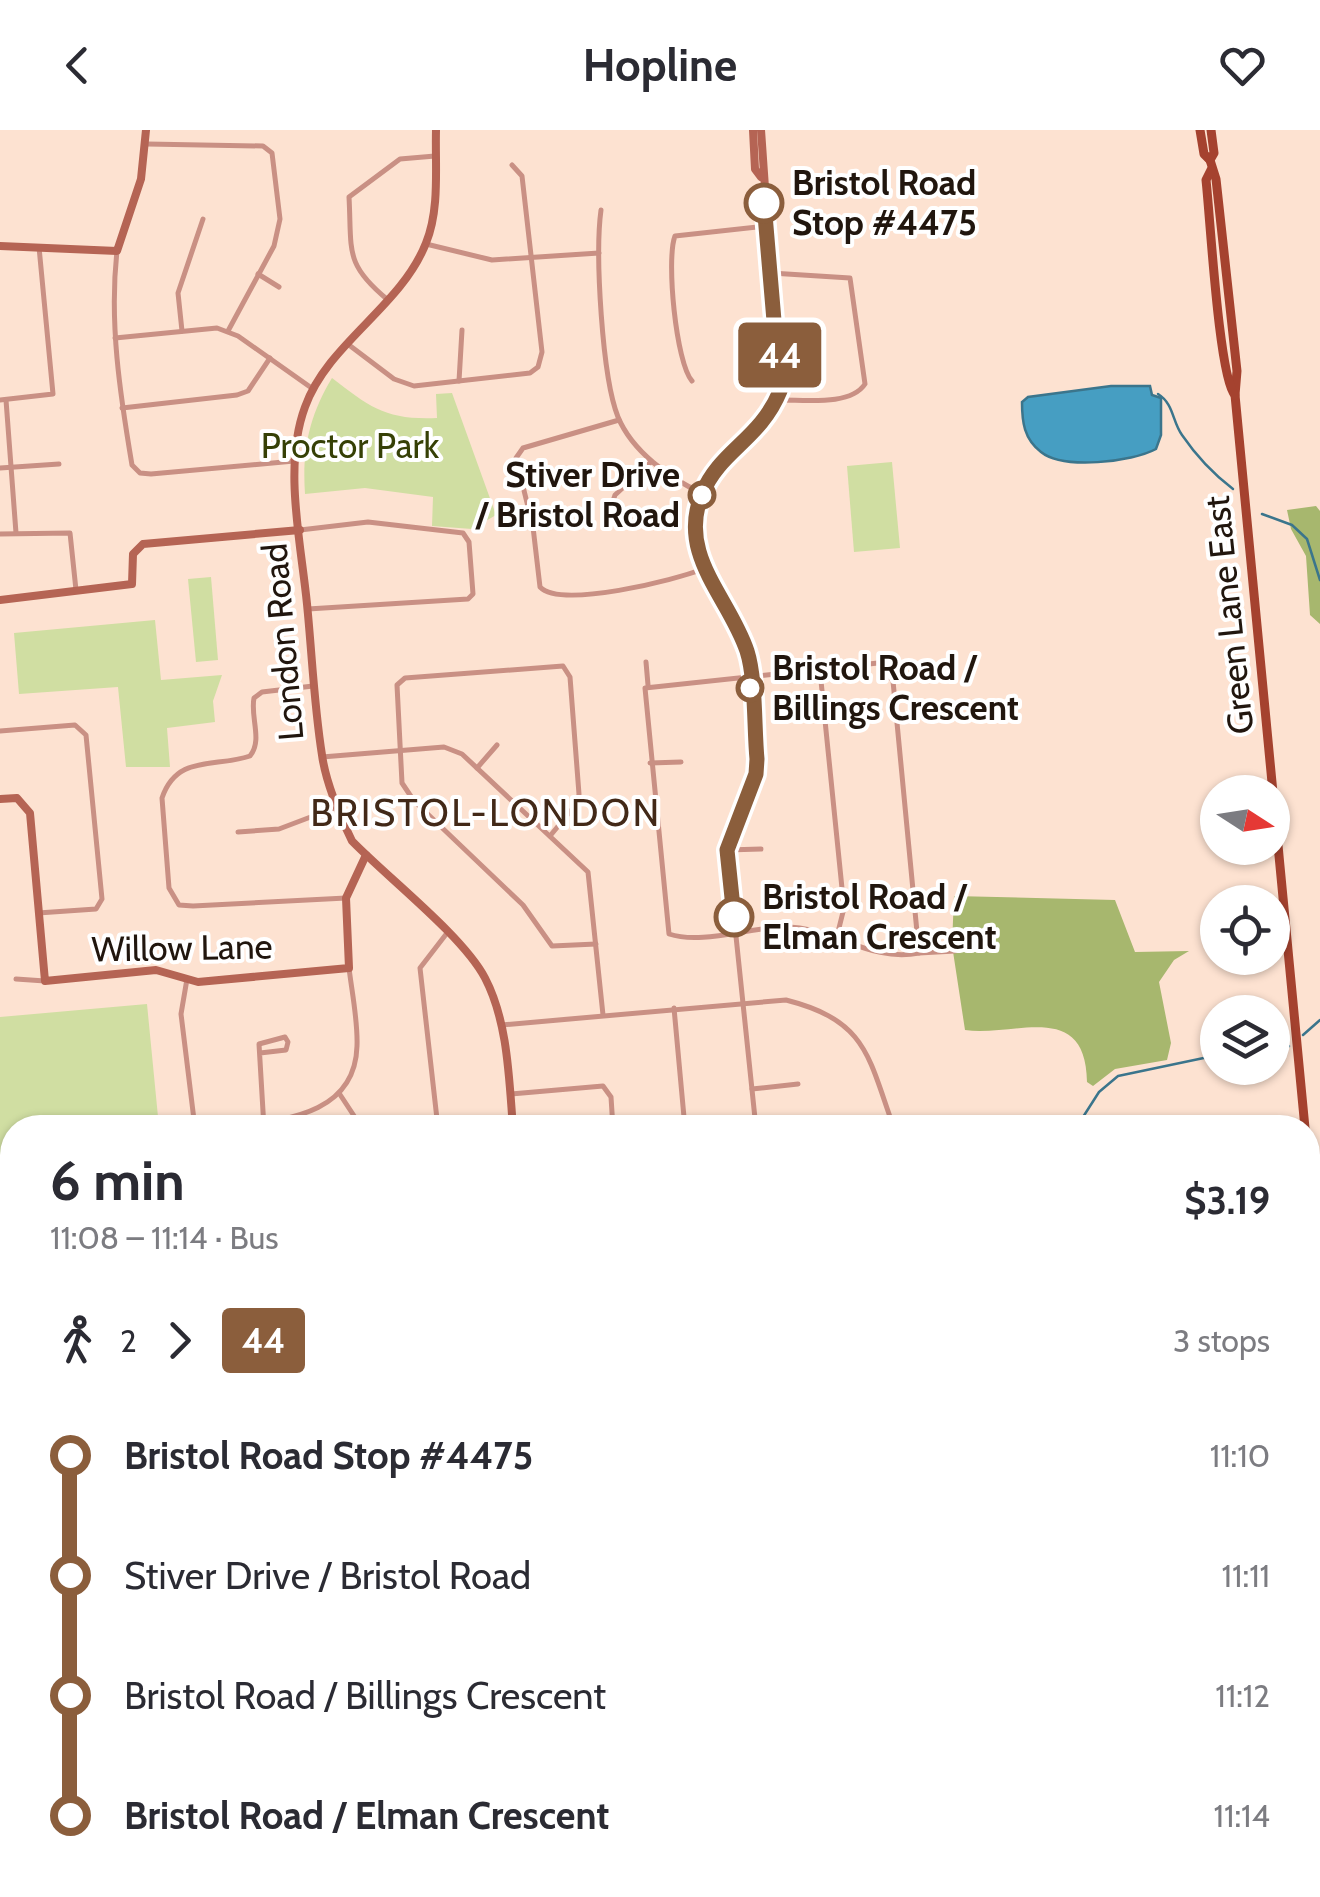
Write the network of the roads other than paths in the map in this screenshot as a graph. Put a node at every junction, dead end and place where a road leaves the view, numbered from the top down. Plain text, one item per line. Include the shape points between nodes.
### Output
1 (146, 130) edge
2 (436, 130) edge
3 (753, 130) edge
4 (761, 130) edge
5 (1200, 130) edge
6 (1211, 130) edge
7 (147, 144) junction
8 (435, 156) junction
9 (512, 165) dead end
10 (1210, 165) junction
11 (761, 177) junction
12 (601, 210) dead end
13 (203, 219) dead end
14 (766, 226) junction
15 (426, 244) junction
16 (0, 246) edge
17 (39, 247) junction
18 (118, 250) junction
19 (599, 252) junction
20 (528, 258) junction
21 (772, 273) junction
22 (258, 274) junction
23 (279, 287) dead end
24 (388, 300) junction
25 (462, 330) dead end
26 (182, 332) junction
27 (228, 332) junction
28 (116, 338) junction
29 (349, 344) junction
30 (271, 357) junction
31 (458, 381) junction
32 (692, 382) dead end
33 (314, 390) junction
34 (3, 400) edge
35 (776, 400) junction
36 (122, 408) junction
37 (619, 420) junction
38 (296, 460) junction
39 (652, 461) junction
40 (59, 464) dead end
41 (0, 468) edge
42 (11, 468) junction
43 (702, 493) junction
44 (611, 508) dead end
45 (300, 530) junction
46 (16, 533) junction
47 (0, 534) edge
48 (704, 570) junction
49 (76, 593) junction
50 (0, 600) edge
51 (723, 604) joint
52 (308, 609) junction
53 (646, 662) dead end
54 (820, 671) junction
55 (749, 678) junction
56 (315, 685) junction
57 (648, 685) junction
58 (0, 731) edge
59 (497, 744) dead end
60 (400, 750) junction
61 (322, 756) junction
62 (681, 762) dead end
63 (650, 763) junction
64 (477, 768) junction
65 (0, 799) edge
66 (337, 807) junction
67 (238, 832) dead end
68 (550, 836) junction
69 (761, 849) dead end
70 (727, 850) junction
71 (366, 855) junction
72 (346, 898) junction
73 (38, 913) junction
74 (735, 931) junction
75 (447, 933) junction
76 (836, 937) junction
77 (596, 944) junction
78 (954, 951) dead end
79 (919, 953) junction
80 (349, 968) junction
81 (16, 979) dead end
82 (187, 979) junction
83 (45, 981) junction
84 (742, 1002) junction
85 (674, 1008) junction
86 (603, 1016) junction
87 (502, 1026) junction
88 (260, 1053) junction
89 (798, 1084) dead end
90 (752, 1089) junction
91 (339, 1093) junction
92 (511, 1094) junction
93 (193, 1115) edge
94 (263, 1115) edge
95 (303, 1115) edge
96 (353, 1115) edge
97 (437, 1115) edge
98 (513, 1115) edge
99 (612, 1115) edge
100 (684, 1115) edge
101 (755, 1115) edge
102 (890, 1115) edge
103 (1304, 1115) edge

1 - 7 street
2 - 8 street, London Road
3 - 11 street
4 - 11 street
5 - 10 main road, Green Lane East
6 - 10 main road, Green Lane East
7 - 18 street
7 - 22 street via 263,146 272,153 280,219
8 - 15 street, London Road
8 - 24 street via 400,160 350,197 352,259 360,277
9 - 20 street via 522,176
10 - 103 main road, Green Lane East via 1237,371 1234,395
11 - 14 street
12 - 19 street
13 - 26 street via 178,293
14 - 21 street
14 - 32 street via 676,236 670,254 681,359
15 - 20 street via 492,260
15 - 24 street, London Road
16 - 17 street
17 - 18 street
17 - 34 street via 53,394
18 - 28 street
19 - 20 street
19 - 37 street
20 - 31 street via 542,352 538,367
21 - 35 street via 782,374
21 - 35 street via 850,278 864,384 842,398
22 - 23 street
22 - 27 street
24 - 29 street, London Road
25 - 31 street
26 - 27 street
26 - 28 street
27 - 30 street
28 - 36 street
29 - 31 street via 414,386
29 - 33 street, London Road
30 - 33 street
30 - 36 street via 248,391
33 - 38 street, London Road
34 - 42 street
35 - 43 street via 771,415 719,465
36 - 38 street via 132,465 140,473
37 - 39 street
37 - 48 street via 523,448 516,458 540,587 556,596 664,584
38 - 45 street, London Road
39 - 43 street
39 - 44 street
40 - 42 street
41 - 42 street
42 - 46 street
43 - 48 street via 696,523
45 - 49 street via 143,544 132,554 132,584
45 - 52 street, London Road
45 - 52 street via 368,522 464,533 469,542 474,594 468,599
46 - 47 street
46 - 49 street via 70,532
48 - 51 street
49 - 50 street
51 - 55 street via 748,653
52 - 56 street, London Road
53 - 57 street
54 - 55 street
54 - 76 street via 844,908
54 - 79 street via 878,663 891,674
55 - 57 street
55 - 70 street via 756,774
56 - 61 street, London Road
56 - 72 street via 262,692 252,708 256,742 250,756 196,763 167,784 162,798 169,888 179,905 192,906
57 - 63 street
58 - 73 street via 76,725 86,735 102,899 96,909
59 - 64 street
60 - 61 street
60 - 64 street via 444,747
60 - 68 street via 396,692 405,678 564,666 579,794
60 - 77 street via 402,783 414,801 524,904 552,946
61 - 66 street, London Road
62 - 63 street
63 - 74 street via 669,934
64 - 68 street
65 - 73 street via 17,798 30,812
66 - 67 street via 279,829
66 - 71 street, London Road
68 - 77 street via 588,872
69 - 70 street
70 - 74 street
71 - 72 street
71 - 75 street, London Road
72 - 80 street
73 - 83 street
74 - 76 street via 788,926
74 - 84 street
75 - 87 street, London Road via 484,976
75 - 97 street via 420,968
76 - 79 street via 877,954
77 - 86 street
78 - 79 street
80 - 82 street, Willow Lane
80 - 91 street via 358,1048
81 - 83 street, Willow Lane
82 - 83 street, Willow Lane via 156,970
82 - 93 street via 181,1014
84 - 85 street
84 - 90 street
84 - 102 street via 786,1000 816,1008 843,1027 876,1068
85 - 86 street
85 - 100 street
86 - 87 street
87 - 92 street, London Road
88 - 88 street via 265,1040 288,1042 286,1050
88 - 94 street
89 - 90 street
90 - 101 street
91 - 95 street
91 - 96 street
92 - 98 street, London Road
92 - 99 street via 603,1086

